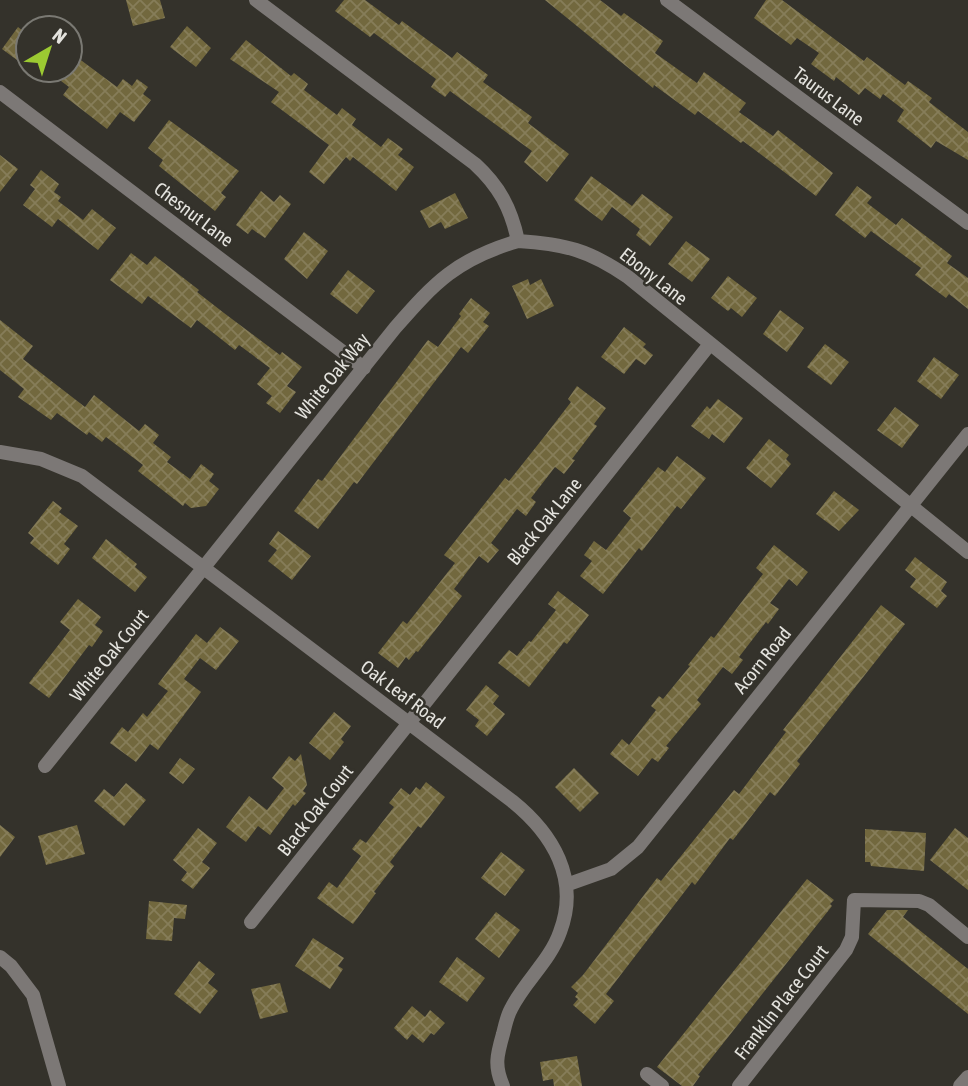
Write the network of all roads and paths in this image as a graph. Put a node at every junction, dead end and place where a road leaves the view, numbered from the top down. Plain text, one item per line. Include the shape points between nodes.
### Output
1 (256, 0) edge
2 (667, 0) edge
3 (0, 92) edge
4 (968, 223) edge
5 (518, 241) junction
6 (710, 344) junction
7 (364, 368) junction
8 (968, 434) edge
9 (0, 452) edge
10 (912, 506) junction
11 (968, 552) edge
12 (203, 569) junction
13 (408, 722) junction
14 (45, 766) dead end
15 (566, 885) junction
16 (251, 922) dead end
17 (968, 937) edge
18 (0, 957) edge
19 (647, 1074) dead end
20 (968, 1077) edge
21 (59, 1086) edge
22 (503, 1086) edge
23 (662, 1086) edge
24 (739, 1086) edge
25 (960, 1086) edge

1 - 5 street via 475,164 502,194
2 - 4 street, Taurus Lane
3 - 7 street, Chesnut Lane
5 - 6 street, Ebony Lane via 556,243 604,261
5 - 7 street, White Oak Way via 472,257 440,279
6 - 10 street, Ebony Lane
6 - 13 street, Black Oak Lane
7 - 12 street, White Oak Way
8 - 10 street, Acorn Road
9 - 12 street, Oak Leaf Road via 41,458 82,476
10 - 11 street, Ebony Lane
10 - 15 street, Acorn Road via 638,847 611,869
12 - 13 street, Oak Leaf Road
12 - 14 street, White Oak Court
13 - 15 street, Oak Leaf Road via 533,818 554,846
13 - 16 street, Black Oak Court
15 - 22 street, Oak Leaf Road via 561,932 510,1010 496,1070
17 - 24 street, Franklin Place Court via 919,901 854,900 852,937 846,950
18 - 21 street via 33,995
19 - 23 street
20 - 25 street

